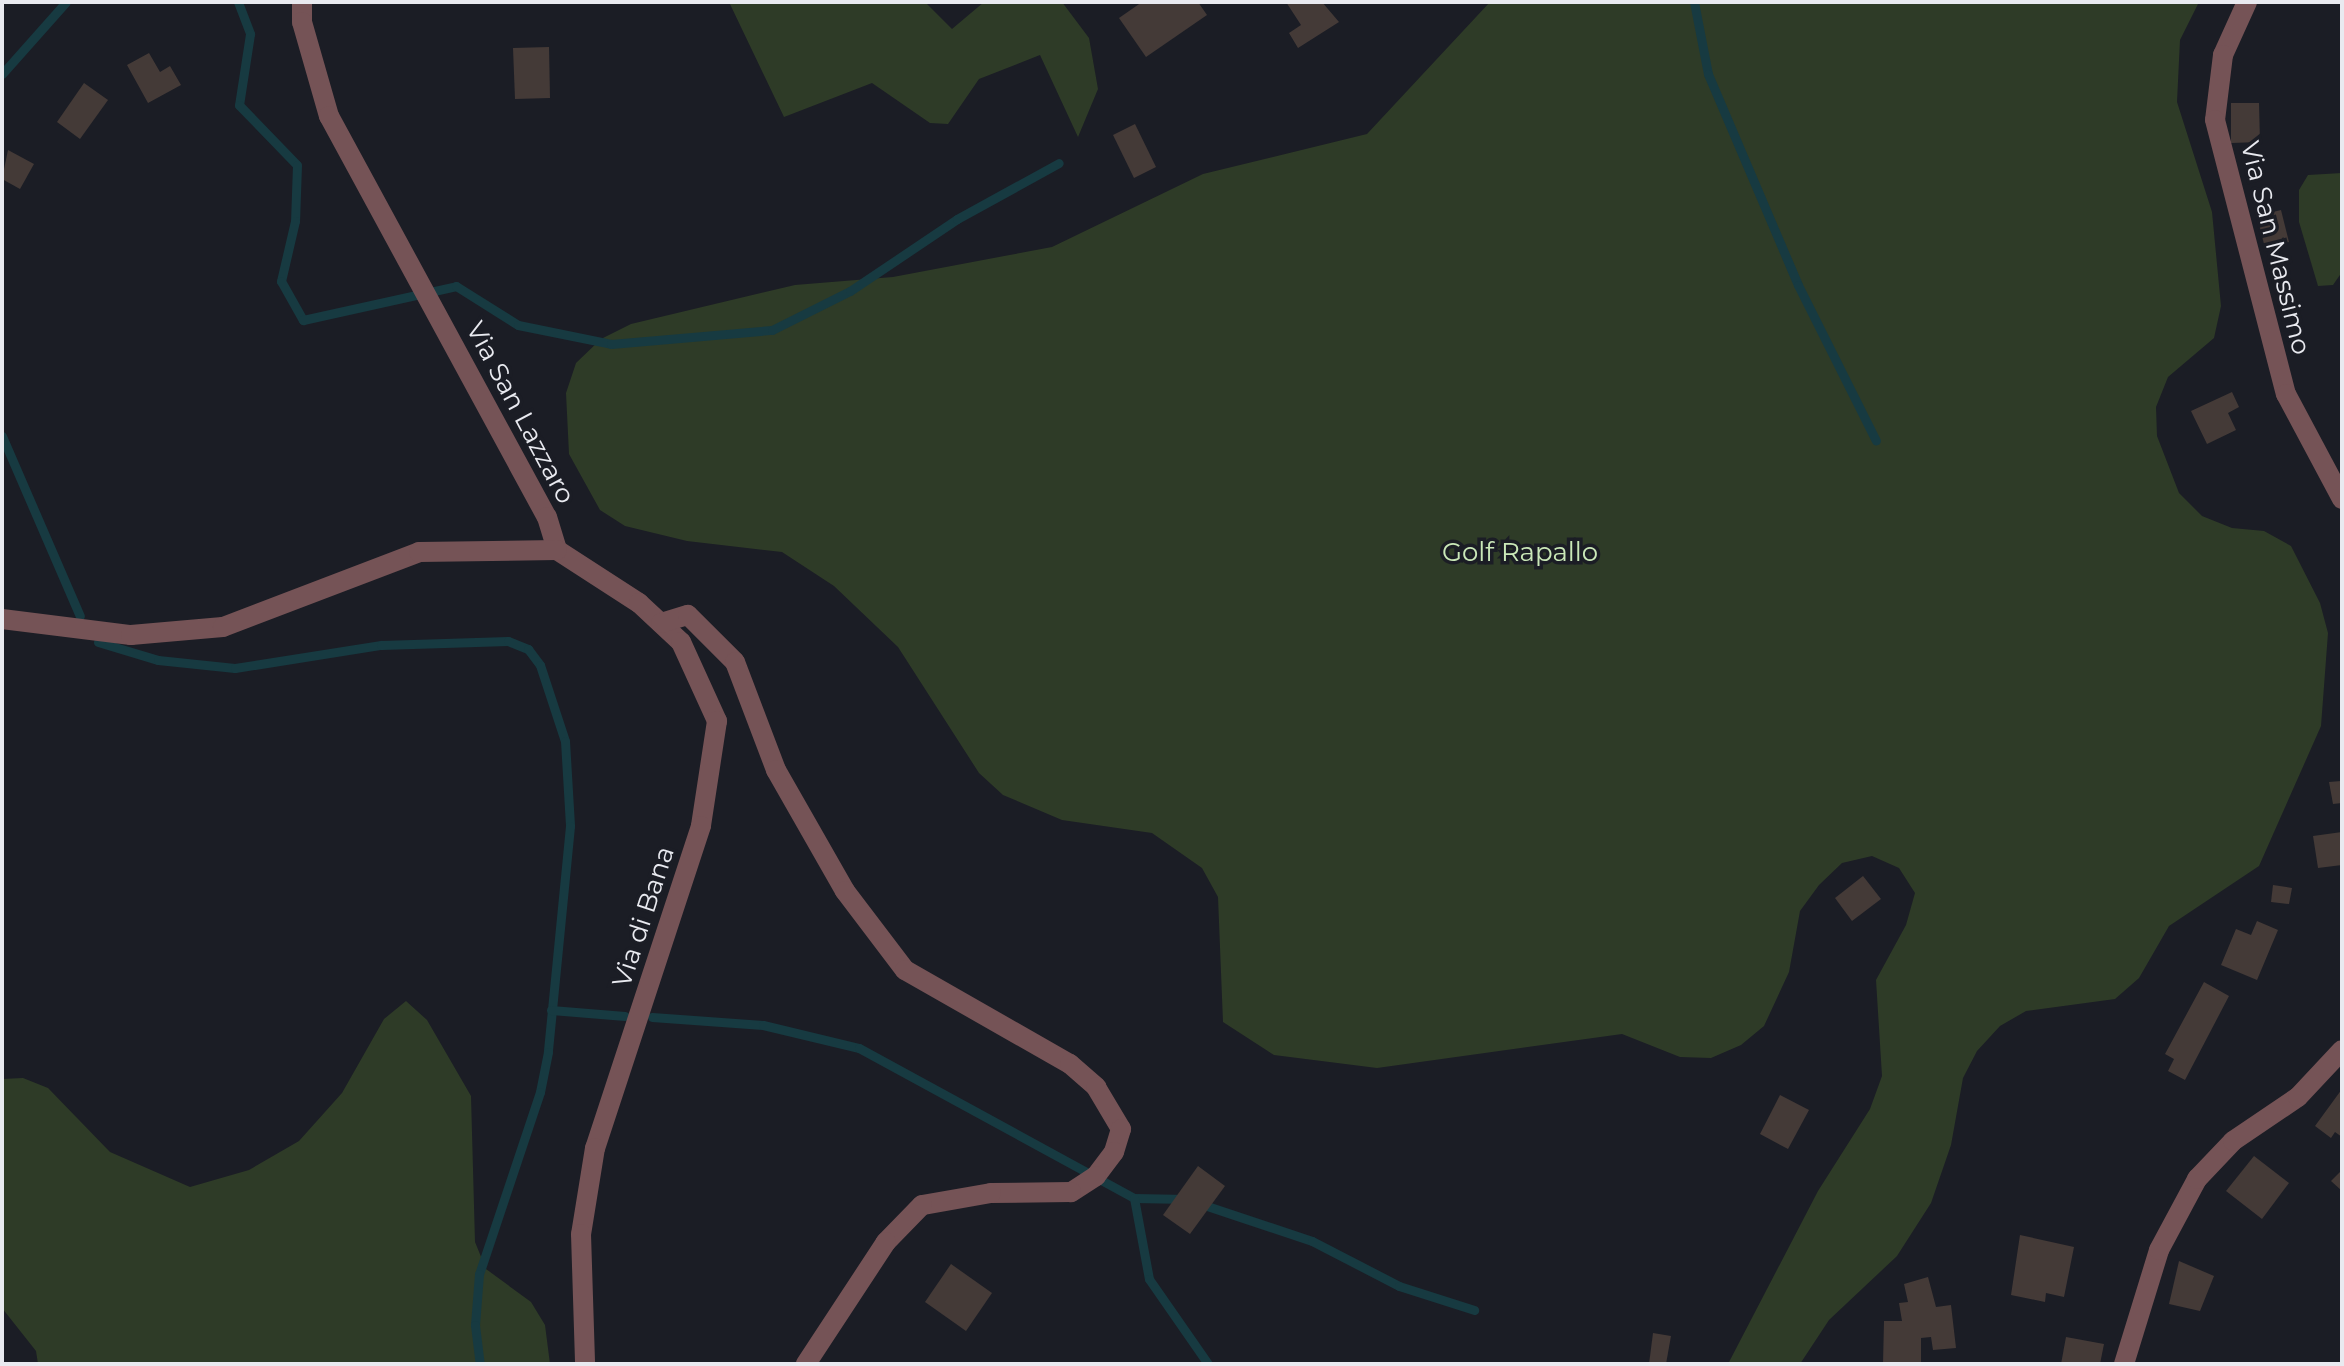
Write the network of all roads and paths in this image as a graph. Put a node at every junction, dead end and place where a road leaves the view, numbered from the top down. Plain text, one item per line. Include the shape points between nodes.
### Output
1 (302, 2) edge
2 (2247, 2) edge
3 (2342, 499) edge
4 (557, 550) junction
5 (2, 619) edge
6 (661, 623) junction
7 (2342, 1050) edge
8 (585, 1364) edge
9 (806, 1364) edge
10 (2124, 1364) edge

1 - 4 street, Via San Lazzaro via 302,22 329,116 547,517
2 - 3 street, Via San Massimo via 2223,55 2215,120 2286,394
4 - 5 street via 419,552 223,627 131,635
4 - 6 street, Via di Bana
6 - 8 street, Via di Bana via 681,642 717,721 701,826 595,1148 581,1234
6 - 9 street via 688,615 735,662 776,770 845,891 905,970 1070,1064 1096,1087 1121,1129 1114,1152 1096,1176 1071,1192 991,1193 922,1205 886,1242
7 - 10 street via 2298,1097 2233,1141 2197,1179 2159,1250

